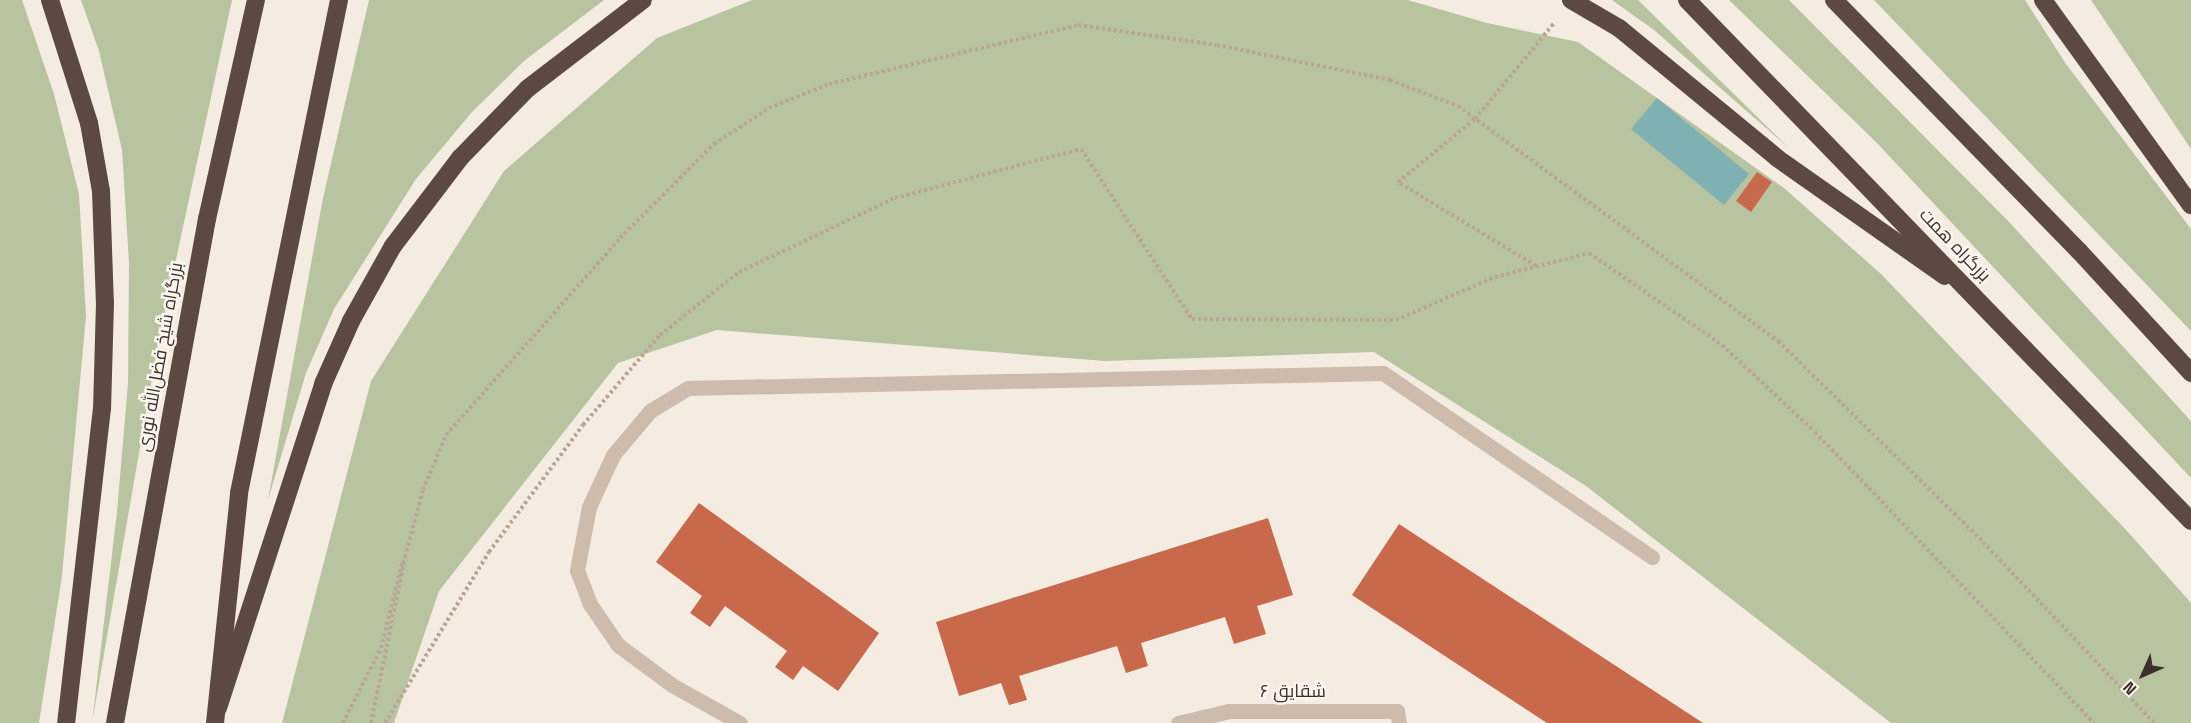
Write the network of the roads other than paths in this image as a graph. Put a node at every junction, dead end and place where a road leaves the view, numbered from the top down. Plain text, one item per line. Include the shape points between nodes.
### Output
1 (50, 0) edge
2 (255, 0) edge
3 (339, 0) edge
4 (643, 0) edge
5 (1570, 0) edge
6 (1687, 0) edge
7 (1834, 0) edge
8 (2043, 0) edge
9 (2191, 205) edge
10 (1982, 302) junction
11 (2191, 373) edge
12 (2191, 521) edge
13 (1652, 557) dead end
14 (216, 715) edge
15 (66, 723) edge
16 (115, 723) edge
17 (740, 723) edge
18 (1179, 723) edge
19 (1399, 723) edge

1 - 15 highway via 91,134 101,191 105,303 102,408
2 - 16 highway, بزرگراه شیخ فضل‌الله نوری via 207,219
3 - 14 highway via 239,493
4 - 14 highway via 527,89 460,158 393,246 351,321 323,384
5 - 10 highway via 1619,28 1777,158
6 - 10 highway, بزرگراه همت
7 - 11 highway
8 - 9 highway
10 - 12 highway, بزرگراه همت
13 - 17 street via 1383,374 688,388 650,411 613,455 590,507 577,570 590,604 618,645 672,685
18 - 19 street, شقایق ۶ via 1229,711 1397,711

